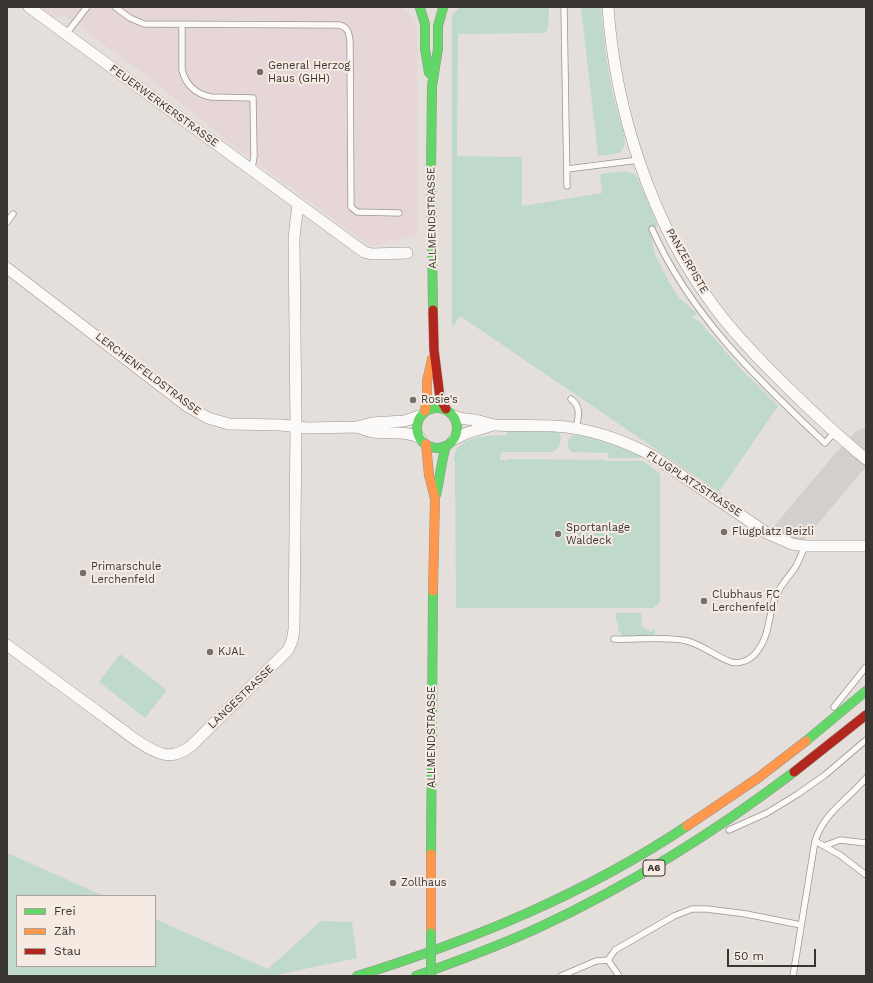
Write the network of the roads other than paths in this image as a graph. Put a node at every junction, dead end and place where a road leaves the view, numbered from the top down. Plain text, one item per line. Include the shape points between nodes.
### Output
1 (29, 7) edge
2 (87, 7) edge
3 (114, 7) edge
4 (419, 7) edge
5 (444, 7) edge
6 (564, 7) edge
7 (608, 7) edge
8 (182, 25) junction
9 (66, 34) junction
10 (432, 86) junction
11 (639, 160) junction
12 (567, 169) junction
13 (251, 170) junction
14 (567, 186) dead end
15 (298, 205) junction
16 (399, 213) dead end
17 (13, 214) dead end
18 (7, 222) edge
19 (652, 229) dead end
20 (407, 253) dead end
21 (7, 268) edge
22 (434, 350) junction
23 (571, 399) dead end
24 (450, 413) junction
25 (423, 414) junction
26 (494, 424) junction
27 (296, 426) junction
28 (357, 427) junction
29 (576, 429) junction
30 (835, 432) junction
31 (423, 441) junction
32 (450, 442) junction
33 (866, 459) edge
34 (435, 498) junction
35 (804, 546) junction
36 (866, 546) edge
37 (614, 640) dead end
38 (7, 645) edge
39 (866, 667) edge
40 (866, 691) edge
41 (866, 715) edge
42 (813, 736) junction
43 (866, 740) edge
44 (866, 778) edge
45 (725, 831) dead end
46 (718, 834) dead end
47 (815, 841) junction
48 (866, 843) edge
49 (690, 846) junction
50 (824, 846) junction
51 (866, 875) edge
52 (801, 925) junction
53 (608, 960) junction
54 (357, 976) edge
55 (416, 976) edge
56 (431, 976) edge
57 (561, 976) edge
58 (619, 976) edge
59 (793, 976) edge

1 - 9 street, FEUERWERKERSTRASSE
2 - 9 lane
3 - 8 lane via 144,24
4 - 5 main road via 432,11
4 - 10 main road, ALLMENDSTRASSE via 425,24 425,49
5 - 10 main road, ALLMENDSTRASSE via 438,26 438,49
6 - 12 lane
7 - 11 street, PANZERPISTE via 611,44 619,88
8 - 13 lane via 182,70 192,89 204,96 252,98 254,156
8 - 16 lane via 339,25 346,28 350,34 351,207 357,212
9 - 13 street, FEUERWERKERSTRASSE
10 - 22 main road, ALLMENDSTRASSE
11 - 12 lane
11 - 30 street, PANZERPISTE via 669,233 692,276 737,336
12 - 14 lane
13 - 15 street, FEUERWERKERSTRASSE
15 - 20 street, FEUERWERKERSTRASSE via 364,252
15 - 27 street via 294,238
17 - 18 lane
19 - 30 lane via 680,283 732,350 825,443
21 - 27 street, LERCHENFELDSTRASSE via 186,406 200,414 229,424
22 - 24 main road, ALLMENDSTRASSE via 440,398
22 - 25 main road, ALLMENDSTRASSE via 427,381 427,405
23 - 29 lane via 579,410
24 - 25 main road via 436,408
24 - 26 street, FLUGPLATZSTRASSE via 461,419
24 - 32 main road via 457,429
25 - 28 street, LERCHENFELDSTRASSE via 404,421 372,422
25 - 31 main road via 417,428
26 - 29 street, FLUGPLATZSTRASSE
26 - 32 street, FLUGPLATZSTRASSE
27 - 28 street, LERCHENFELDSTRASSE
27 - 38 street, LANGESTRASSE via 292,641 283,656 191,746 175,754 155,751 132,737
28 - 31 street, LERCHENFELDSTRASSE via 373,432 407,434
29 - 35 street, FLUGPLATZSTRASSE via 638,448 669,465 693,488 767,533 792,544
30 - 33 street, PANZERPISTE
31 - 32 main road via 434,447
31 - 34 main road, ALLMENDSTRASSE
32 - 34 main road, ALLMENDSTRASSE via 442,458
34 - 56 main road, ALLMENDSTRASSE, bridge via 432,615
35 - 36 street, FLUGPLATZSTRASSE
35 - 37 lane via 796,566 776,596 770,624 761,646 746,661 732,662 687,641
39 - 42 lane
40 - 42 main road, A6
41 - 49 main road, A6 via 784,780
42 - 54 main road, A6 via 700,819 586,885 537,910 475,936
43 - 45 lane via 825,775 792,798 767,813
44 - 47 lane via 828,816
46 - 49 lane
47 - 50 lane
47 - 52 lane
48 - 50 lane via 840,840
49 - 55 main road, A6 via 622,886 550,923 489,950
50 - 51 lane
52 - 53 lane via 738,913 692,909 674,916 615,950
52 - 59 lane
53 - 57 lane via 596,961
53 - 58 lane

